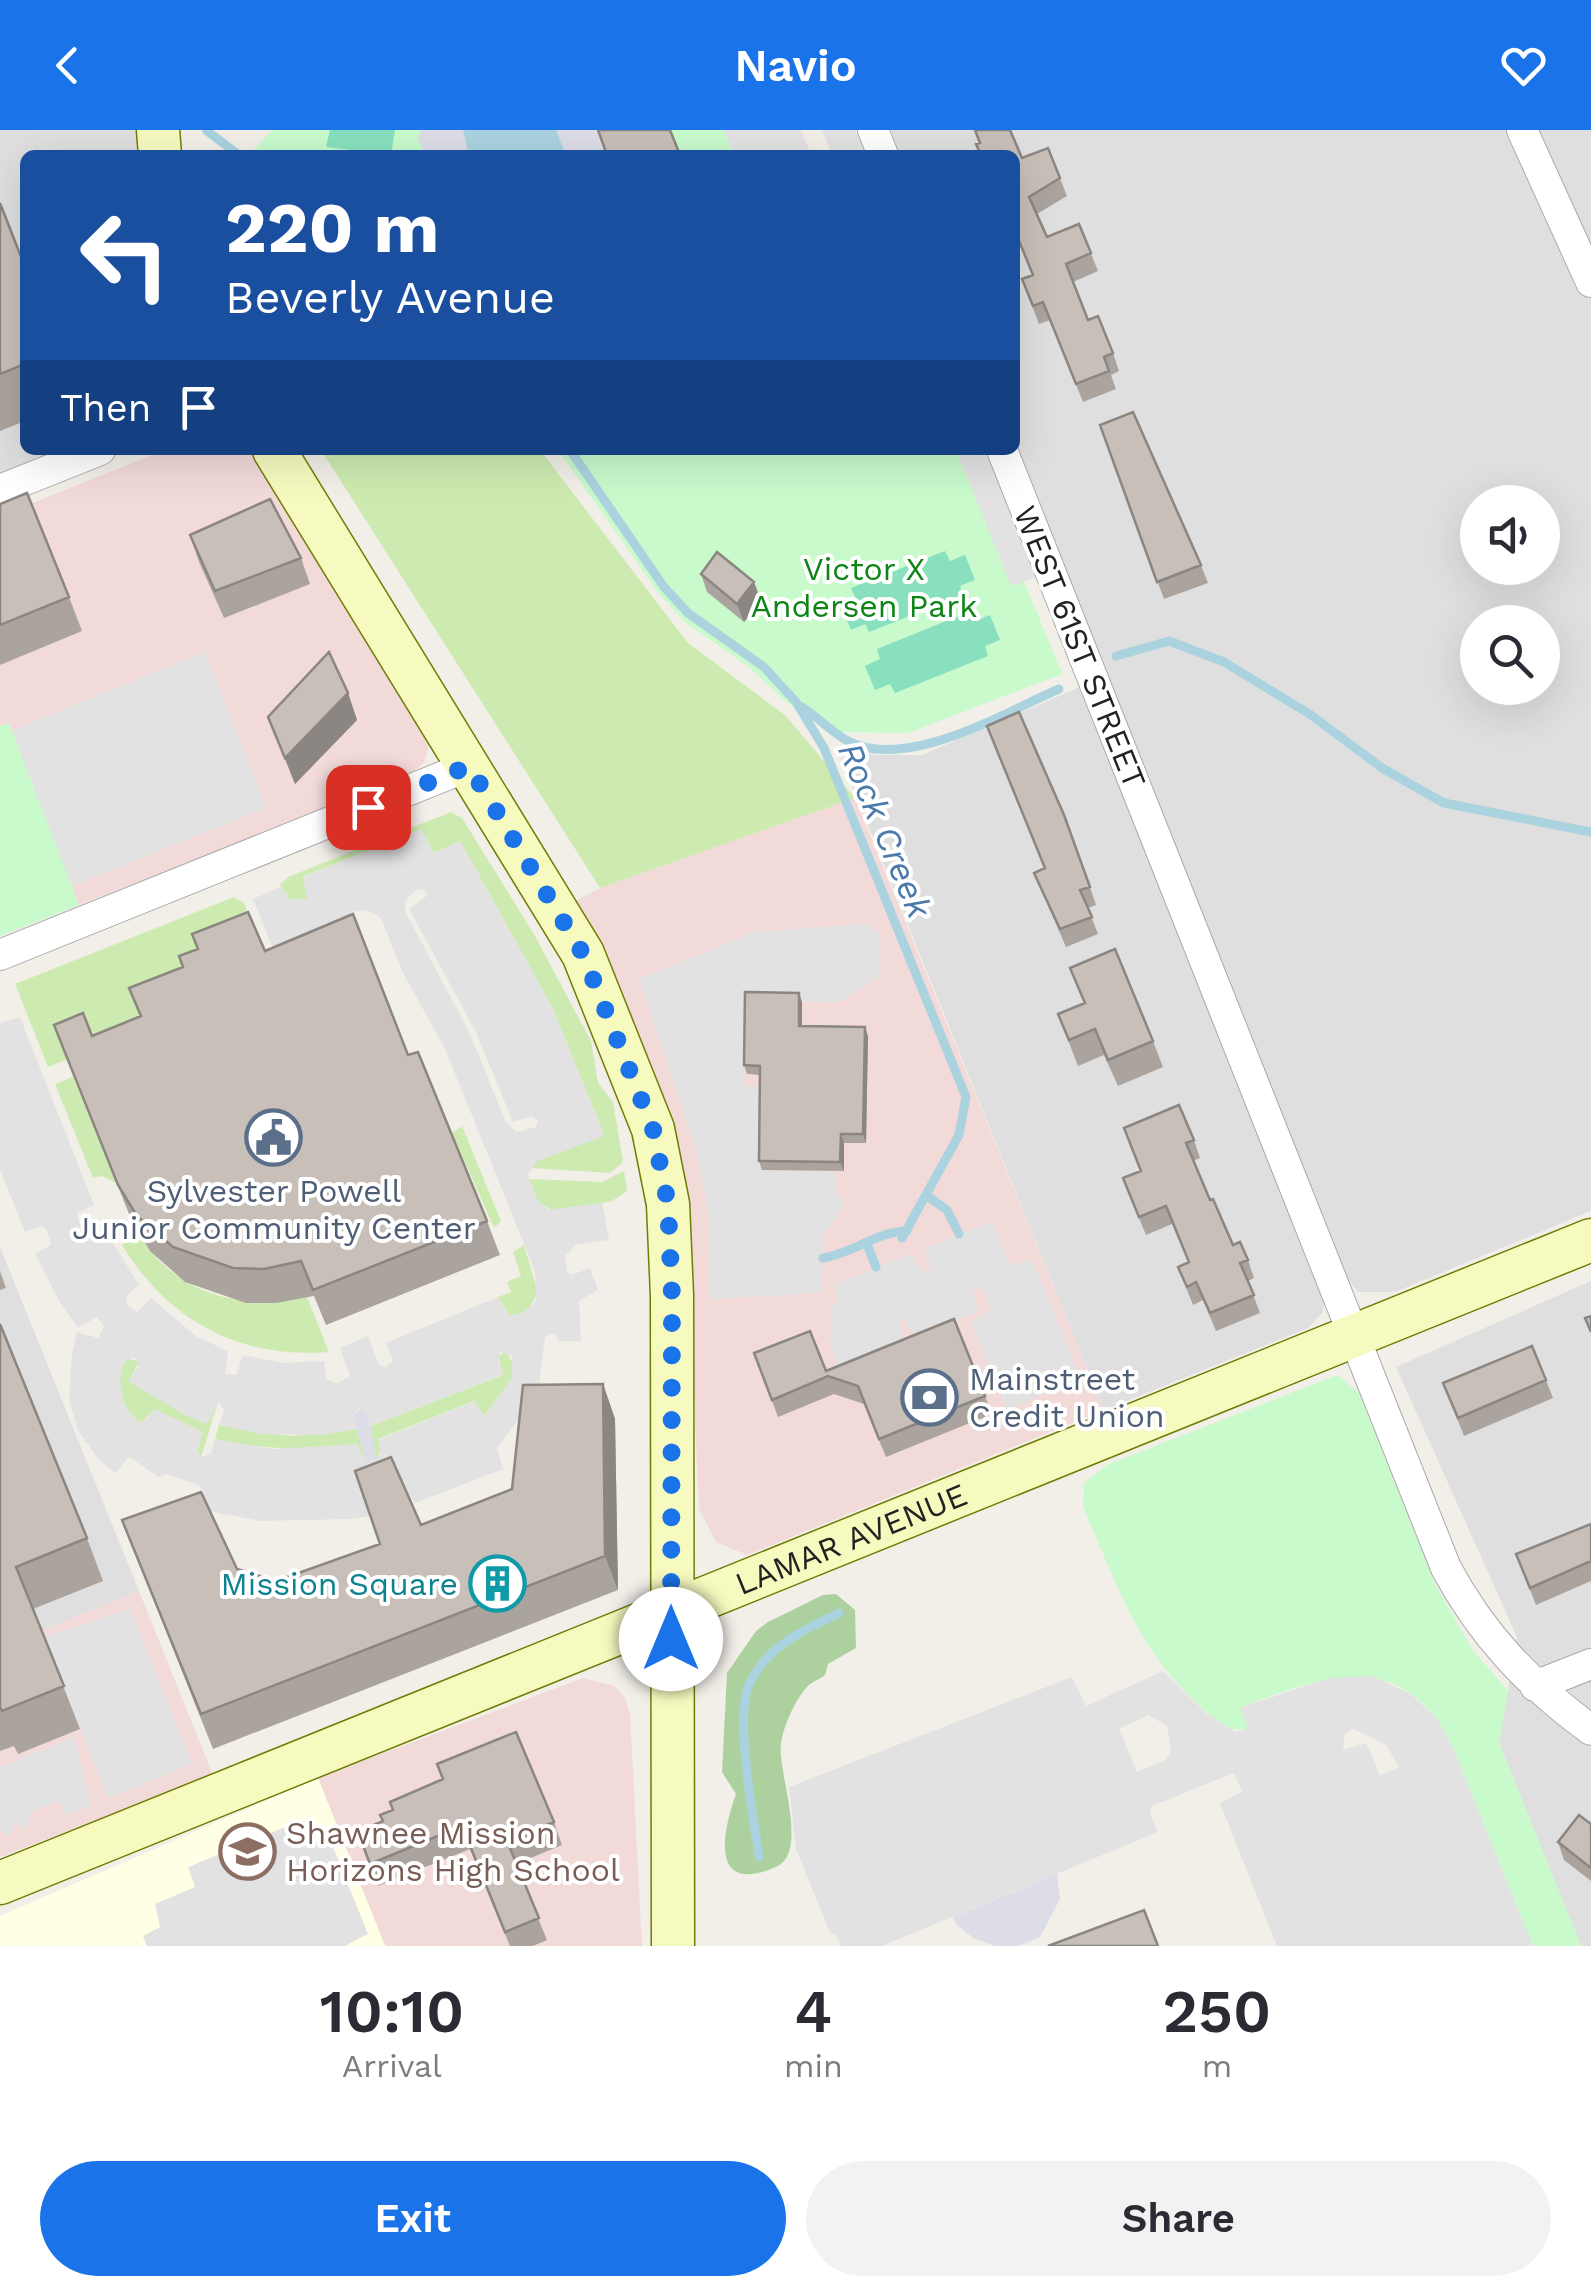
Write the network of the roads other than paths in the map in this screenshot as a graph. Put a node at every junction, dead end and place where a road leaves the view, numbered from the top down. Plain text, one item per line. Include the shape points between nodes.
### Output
1 (1522, 130) edge
2 (1591, 282) edge
3 (88, 455) edge
4 (277, 455) edge
5 (1004, 455) edge
6 (0, 490) edge
7 (469, 766) junction
8 (0, 955) edge
9 (1591, 1240) edge
10 (1353, 1336) junction
11 (671, 1612) junction
12 (1591, 1664) edge
13 (1535, 1686) junction
14 (1591, 1730) edge
15 (0, 1883) edge
16 (673, 1946) edge

1 - 2 street
3 - 6 street
4 - 7 street
5 - 10 street, WEST 61ST STREET
7 - 8 street
7 - 11 street via 583,954 653,1129 668,1204 672,1296
9 - 10 street, LAMAR AVENUE
10 - 11 street, LAMAR AVENUE
10 - 13 street via 1446,1568 1484,1633
11 - 15 street, LAMAR AVENUE
11 - 16 street
12 - 13 street
13 - 14 street

